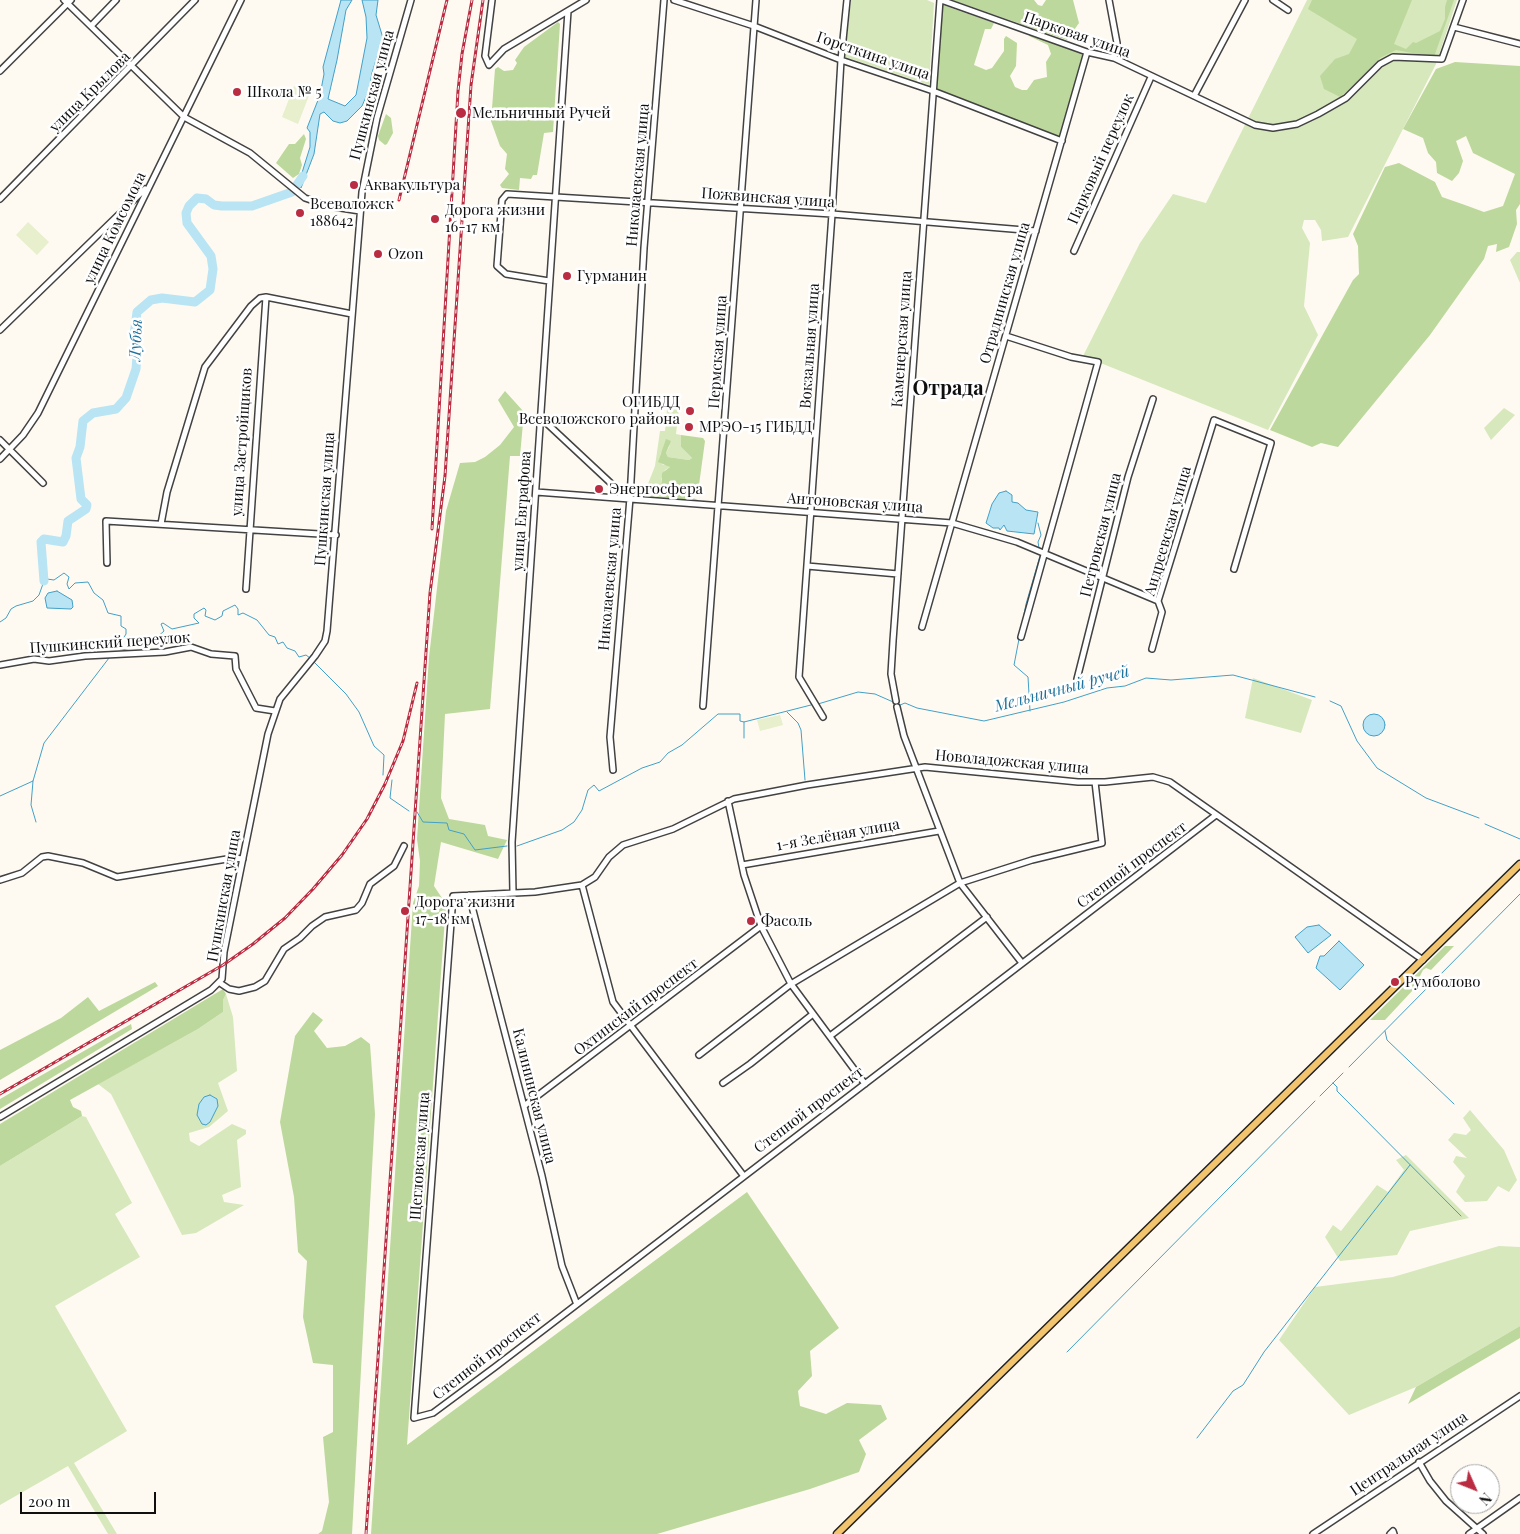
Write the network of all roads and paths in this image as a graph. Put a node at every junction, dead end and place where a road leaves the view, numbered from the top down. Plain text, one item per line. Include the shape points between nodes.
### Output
1 (116, 0) edge
2 (195, 0) edge
3 (240, 0) edge
4 (411, 0) edge
5 (492, 0) edge
6 (586, 0) edge
7 (664, 0) edge
8 (674, 0) edge
9 (756, 0) edge
10 (847, 0) edge
11 (941, 0) edge
12 (1109, 0) edge
13 (1245, 0) edge
14 (1273, 0) edge
15 (1463, 0) edge
16 (68, 1) edge
17 (1288, 10) dead end
18 (568, 11) junction
19 (90, 26) junction
20 (754, 26) junction
21 (1454, 27) junction
22 (1520, 44) edge
23 (1087, 52) junction
24 (1114, 58) junction
25 (841, 60) junction
26 (132, 67) junction
27 (0, 71) edge
28 (1151, 77) junction
29 (933, 90) junction
30 (1194, 96) junction
31 (184, 117) junction
32 (1062, 141) junction
33 (149, 186) junction
34 (555, 196) junction
35 (0, 199) edge
36 (647, 203) junction
37 (740, 208) junction
38 (360, 211) junction
39 (832, 214) junction
40 (924, 222) junction
41 (1036, 231) junction
42 (1074, 251) dead end
43 (549, 281) junction
44 (266, 297) junction
45 (352, 314) junction
46 (0, 330) edge
47 (1006, 336) junction
48 (1153, 399) dead end
49 (540, 418) junction
50 (0, 440) edge
51 (9, 449) junction
52 (0, 459) edge
53 (43, 483) dead end
54 (536, 492) junction
55 (630, 498) junction
56 (719, 506) junction
57 (811, 512) junction
58 (901, 520) junction
59 (952, 523) junction
60 (161, 524) junction
61 (249, 529) junction
62 (336, 535) junction
63 (1044, 554) junction
64 (107, 562) dead end
65 (807, 566) junction
66 (1234, 569) dead end
67 (898, 574) junction
68 (1103, 577) junction
69 (246, 589) dead end
70 (1158, 601) junction
71 (922, 627) dead end
72 (1021, 637) dead end
73 (1152, 649) dead end
74 (0, 665) edge
75 (1077, 678) dead end
76 (896, 701) dead end
77 (704, 706) dead end
78 (897, 708) dead end
79 (275, 711) junction
80 (823, 717) dead end
81 (917, 768) junction
82 (613, 770) dead end
83 (1095, 782) junction
84 (728, 801) junction
85 (1216, 815) junction
86 (939, 830) junction
87 (404, 846) dead end
88 (243, 858) junction
89 (742, 864) junction
90 (1520, 864) edge
91 (0, 880) edge
92 (960, 883) junction
93 (582, 885) junction
94 (513, 893) junction
95 (468, 895) junction
96 (987, 917) junction
97 (762, 926) junction
98 (1423, 960) junction
99 (1022, 963) junction
100 (220, 983) junction
101 (791, 984) junction
102 (814, 1014) junction
103 (630, 1028) junction
104 (830, 1036) junction
105 (699, 1054) dead end
106 (723, 1083) dead end
107 (865, 1084) junction
108 (524, 1106) junction
109 (0, 1117) edge
110 (743, 1175) junction
111 (576, 1302) junction
112 (1520, 1396) edge
113 (414, 1418) joint
114 (1419, 1462) junction
115 (1520, 1498) edge
116 (1476, 1529) junction
117 (836, 1534) edge
118 (1313, 1534) edge
119 (1390, 1534) edge
120 (1394, 1534) edge
121 (1469, 1534) edge
122 (1483, 1534) edge

1 - 19 street
2 - 26 street, улица Крылова
3 - 31 street, улица Комсомола
4 - 38 street, Пушкинская улица via 370,145
5 - 18 street via 485,56 489,65 504,49
6 - 18 street
7 - 36 street, Николаевская улица
8 - 20 street, Горсткина улица
9 - 20 street, Пермская улица
10 - 25 street, Вокзальная улица
11 - 23 street, Парковая улица
11 - 29 street, Каменерская улица
12 - 24 street via 1117,43
13 - 30 street
14 - 17 street
15 - 21 street
16 - 19 street
16 - 27 street
18 - 34 street, улица Евграфова
19 - 26 street
20 - 25 street, Горсткина улица
20 - 37 street, Пермская улица
21 - 22 street
21 - 30 street, Парковая улица via 1442,59 1393,57 1380,64 1346,98 1297,124 1273,128 1255,125
23 - 24 street, Парковая улица
23 - 32 street, Отраднинская улица
24 - 28 street, Парковая улица
25 - 29 street, Горсткина улица
25 - 39 street, Вокзальная улица
26 - 31 street
26 - 35 street, улица Крылова
28 - 30 street, Парковая улица
28 - 42 street, Парковый переулок
29 - 32 street, Горсткина улица
29 - 40 street, Каменерская улица
31 - 33 street, улица Комсомола
31 - 38 street via 250,153 308,200
32 - 41 street, Отраднинская улица
33 - 46 street
33 - 51 street, улица Комсомола via 38,413
34 - 36 street, Пожвинская улица
34 - 43 street, улица Евграфова
34 - 43 street, Пожвинская улица via 511,192 502,200 496,266 506,274
36 - 37 street, Пожвинская улица
36 - 55 street, Николаевская улица
37 - 39 street, Пожвинская улица
37 - 56 street, Пермская улица
38 - 45 street, Пушкинская улица
39 - 40 street, Пожвинская улица
39 - 57 street, Вокзальная улица
40 - 41 street, Пожвинская улица
40 - 58 street, Каменерская улица
41 - 47 street, Отраднинская улица
43 - 49 street, улица Евграфова
44 - 45 street
44 - 60 street via 252,306 205,367 167,492
44 - 61 street, улица Застройщиков
45 - 62 street, Пушкинская улица
47 - 59 street, Отраднинская улица
47 - 63 street via 1071,357 1098,362
48 - 68 street, Петровская улица via 1128,478
49 - 54 street, улица Евграфова
49 - 55 street
50 - 51 street
51 - 52 street, улица Комсомола
51 - 53 street
54 - 55 street, Антоновская улица via 622,500
54 - 94 street, улица Евграфова via 512,842
55 - 56 street, Антоновская улица
55 - 82 street, Николаевская улица via 610,737
56 - 57 street, Антоновская улица
56 - 77 street, Пермская улица
57 - 58 street, Антоновская улица
57 - 65 street, Вокзальная улица
58 - 59 street, Антоновская улица
58 - 67 street, Каменерская улица
59 - 63 street, Антоновская улица via 990,533
59 - 71 street, Отраднинская улица
60 - 61 street
60 - 64 street via 106,521
61 - 62 street
61 - 69 street, улица Застройщиков
62 - 79 street, Пушкинская улица via 325,641 288,687
63 - 68 street, Антоновская улица
63 - 72 street
65 - 67 street
65 - 80 street, Вокзальная улица via 799,677
66 - 70 street, Андреевская улица via 1271,443 1214,420
67 - 76 street, Каменерская улица via 891,679
68 - 70 street, Антоновская улица
68 - 75 street, Петровская улица
70 - 73 street, Андреевская улица via 1162,612
74 - 79 street, Пушкинский переулок via 34,659 49,661 191,647 211,654 235,656 236,669 256,708
78 - 81 street
79 - 88 street, Пушкинская улица
81 - 83 street, Новоладожская улица via 940,767
81 - 84 street, Новоладожская улица
81 - 86 street
83 - 85 street, Новоладожская улица via 1159,778 1170,782
83 - 92 street via 1102,843 1032,860
84 - 89 street
84 - 93 street, Новоладожская улица via 673,829 623,845 609,857 596,877
85 - 98 street, Новоладожская улица
85 - 99 street, Степной проспект
86 - 89 street, 1-я Зелёная улица
86 - 92 street
87 - 100 street via 394,866 370,884 356,910 325,917 312,926 280,953 265,981 239,991
88 - 91 street via 117,877 83,864 42,856 22,873
88 - 100 street, Пушкинская улица
89 - 97 street
90 - 98 main road
92 - 96 street
92 - 101 street
93 - 94 street
93 - 103 street via 613,1002
94 - 95 street
95 - 108 street, Калининская улица
95 - 113 street, Щегловская улица via 452,897
96 - 99 street
96 - 104 street
97 - 101 street
97 - 103 street, Охтинский проспект
98 - 117 main road
99 - 107 street, Степной проспект
100 - 109 street
101 - 102 street
101 - 105 street
102 - 104 street
102 - 106 street
103 - 108 street, Охтинский проспект
103 - 110 street
104 - 107 street
107 - 110 street, Степной проспект
108 - 111 street, Калининская улица via 562,1266
110 - 111 street, Степной проспект
111 - 113 street, Степной проспект via 433,1413
112 - 114 street, Центральная улица
114 - 116 street via 1446,1501
114 - 118 street, Центральная улица
115 - 116 street
116 - 121 street
116 - 122 street
119 - 120 street

